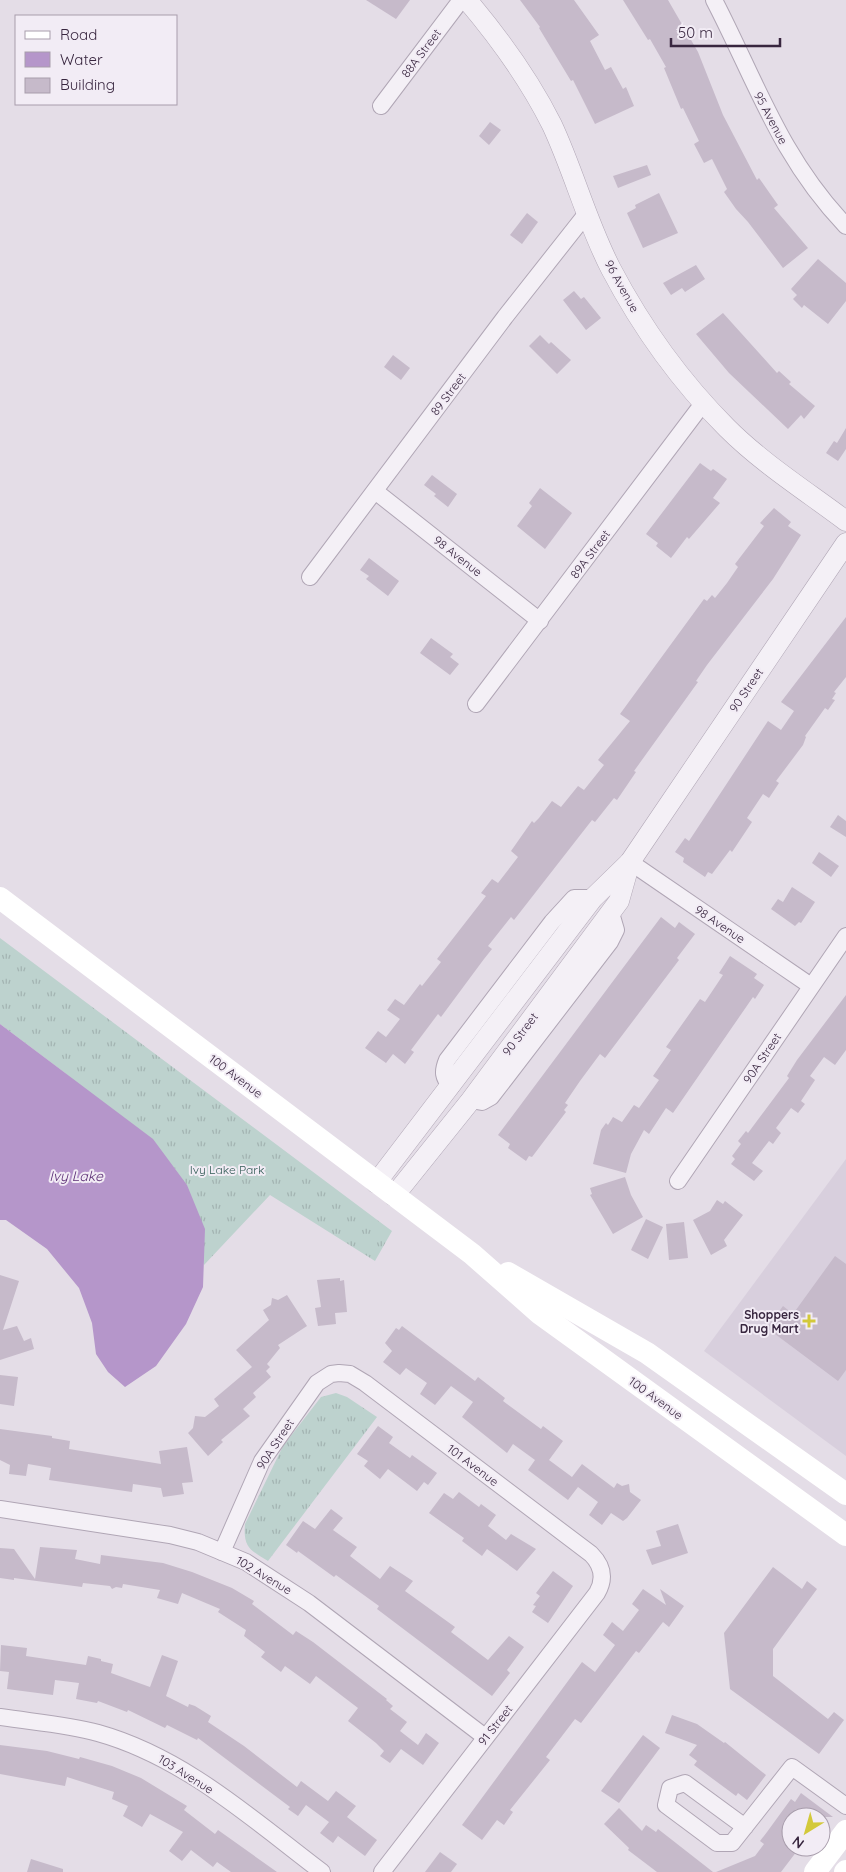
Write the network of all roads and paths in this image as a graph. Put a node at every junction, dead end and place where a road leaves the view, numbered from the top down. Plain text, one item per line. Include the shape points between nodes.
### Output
1 (461, 0) edge
2 (467, 0) edge
3 (714, 0) edge
4 (381, 106) dead end
5 (587, 212) junction
6 (846, 226) edge
7 (704, 402) junction
8 (375, 491) junction
9 (846, 521) edge
10 (846, 543) edge
11 (310, 577) dead end
12 (540, 621) junction
13 (476, 704) dead end
14 (630, 862) junction
15 (0, 898) edge
16 (846, 936) edge
17 (811, 986) junction
18 (678, 1181) dead end
19 (385, 1190) junction
20 (472, 1254) junction
21 (331, 1374) joint
22 (846, 1494) edge
23 (0, 1510) edge
24 (846, 1536) edge
25 (222, 1552) junction
26 (602, 1574) joint
27 (0, 1717) edge
28 (485, 1737) junction
29 (846, 1806) edge
30 (745, 1827) junction
31 (846, 1831) edge
32 (322, 1872) edge
33 (382, 1872) edge
34 (815, 1872) edge

1 - 4 street, 88A Street
2 - 5 street, 96 Avenue via 496,35 539,100
3 - 6 street, 95 Avenue via 778,134 814,188
5 - 7 street, 96 Avenue via 611,268 635,310 678,372
5 - 8 street, 89 Street
7 - 9 street, 96 Avenue via 748,447
7 - 12 street, 89A Street
8 - 11 street, 89 Street
8 - 12 street, 98 Avenue
10 - 14 street, 90 Street
12 - 13 street, 89A Street
14 - 17 street, 98 Avenue
14 - 19 street, 90 Street via 593,898 451,1087
14 - 19 street, 90 Street via 619,901 611,913 470,1100
15 - 19 main road, 100 Avenue
16 - 17 street, 90A Street
17 - 18 street, 90A Street
19 - 20 main road, 100 Avenue
20 - 22 main road, 100 Avenue via 647,1353
20 - 24 main road, 100 Avenue via 539,1312
21 - 25 street, 90A Street via 317,1384 267,1453
21 - 26 street, 101 Avenue via 350,1374 365,1383 591,1554 599,1562
23 - 25 street, 102 Avenue via 146,1530 198,1542
25 - 28 street, 102 Avenue via 254,1567 309,1603
26 - 28 street, 91 Street via 597,1593
27 - 32 street, 103 Avenue via 98,1733 171,1762 200,1780
28 - 33 street, 91 Street
29 - 30 street via 792,1767
30 - 30 street via 685,1783 670,1788 666,1805 717,1844 732,1843
31 - 34 main road

